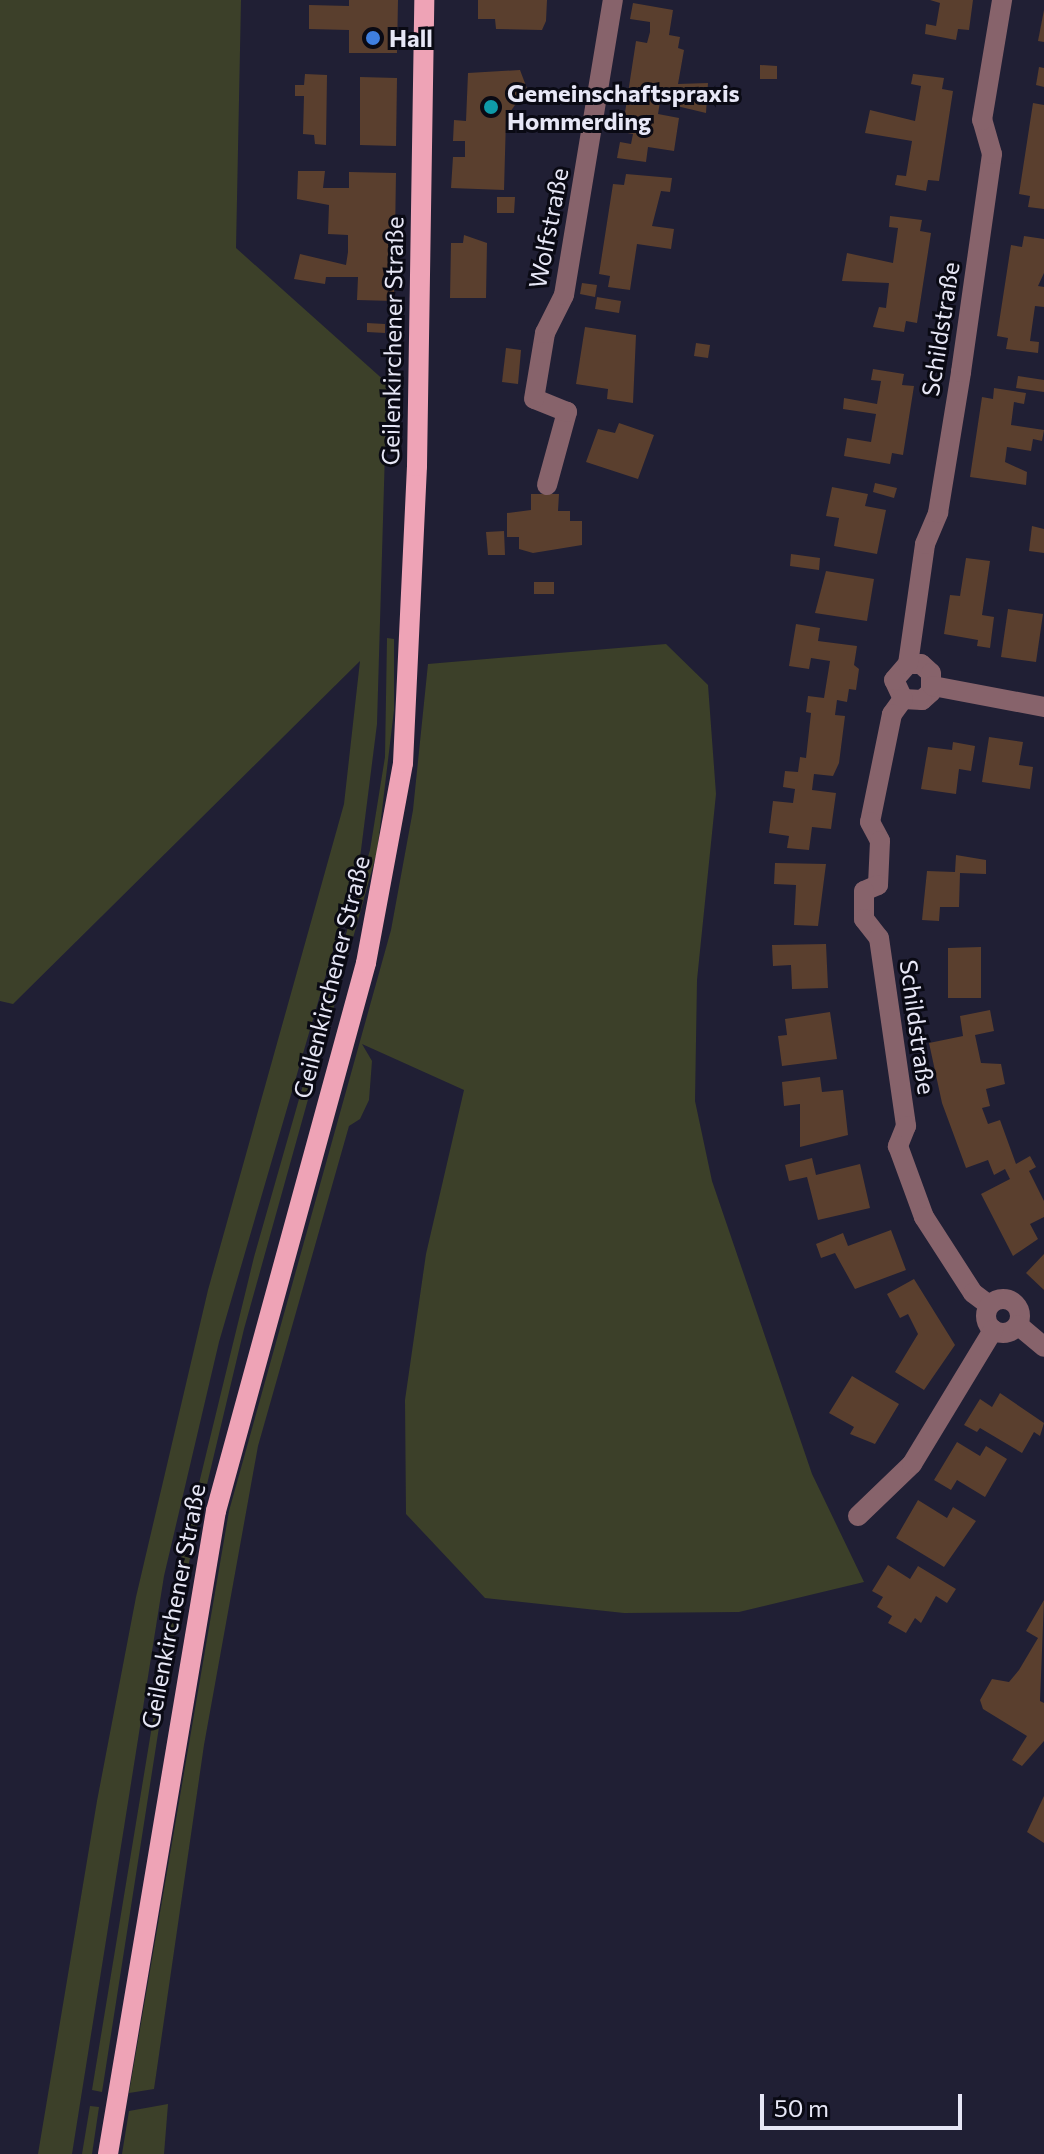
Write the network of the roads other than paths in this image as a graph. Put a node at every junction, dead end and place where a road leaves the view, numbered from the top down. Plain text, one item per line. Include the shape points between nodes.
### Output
1 (424, 0) edge
2 (613, 0) edge
3 (1002, 0) edge
4 (547, 485) dead end
5 (908, 664) junction
6 (933, 686) junction
7 (903, 699) junction
8 (1044, 707) edge
9 (989, 1305) junction
10 (1018, 1325) junction
11 (993, 1330) junction
12 (1044, 1347) edge
13 (858, 1516) dead end
14 (108, 2154) edge

1 - 14 main road, Geilenkirchener Straße via 417,466 401,775 366,963 216,1511
2 - 4 street, Wolfstraße via 564,295 545,333 534,399 567,412
3 - 5 street, Schildstraße via 982,120 992,154 979,247
5 - 6 street via 927,668
5 - 7 street, Schildstraße via 894,680
6 - 7 street via 922,700
6 - 8 street
7 - 9 street, Schildstraße via 892,714 870,822 880,841 878,885 864,891 864,919 879,938 906,1126 896,1140 924,1217 973,1293
9 - 10 street via 1005,1298 1013,1302 1019,1308
9 - 11 street via 986,1318
10 - 11 street via 1002,1333
10 - 12 street
11 - 13 street via 912,1464

